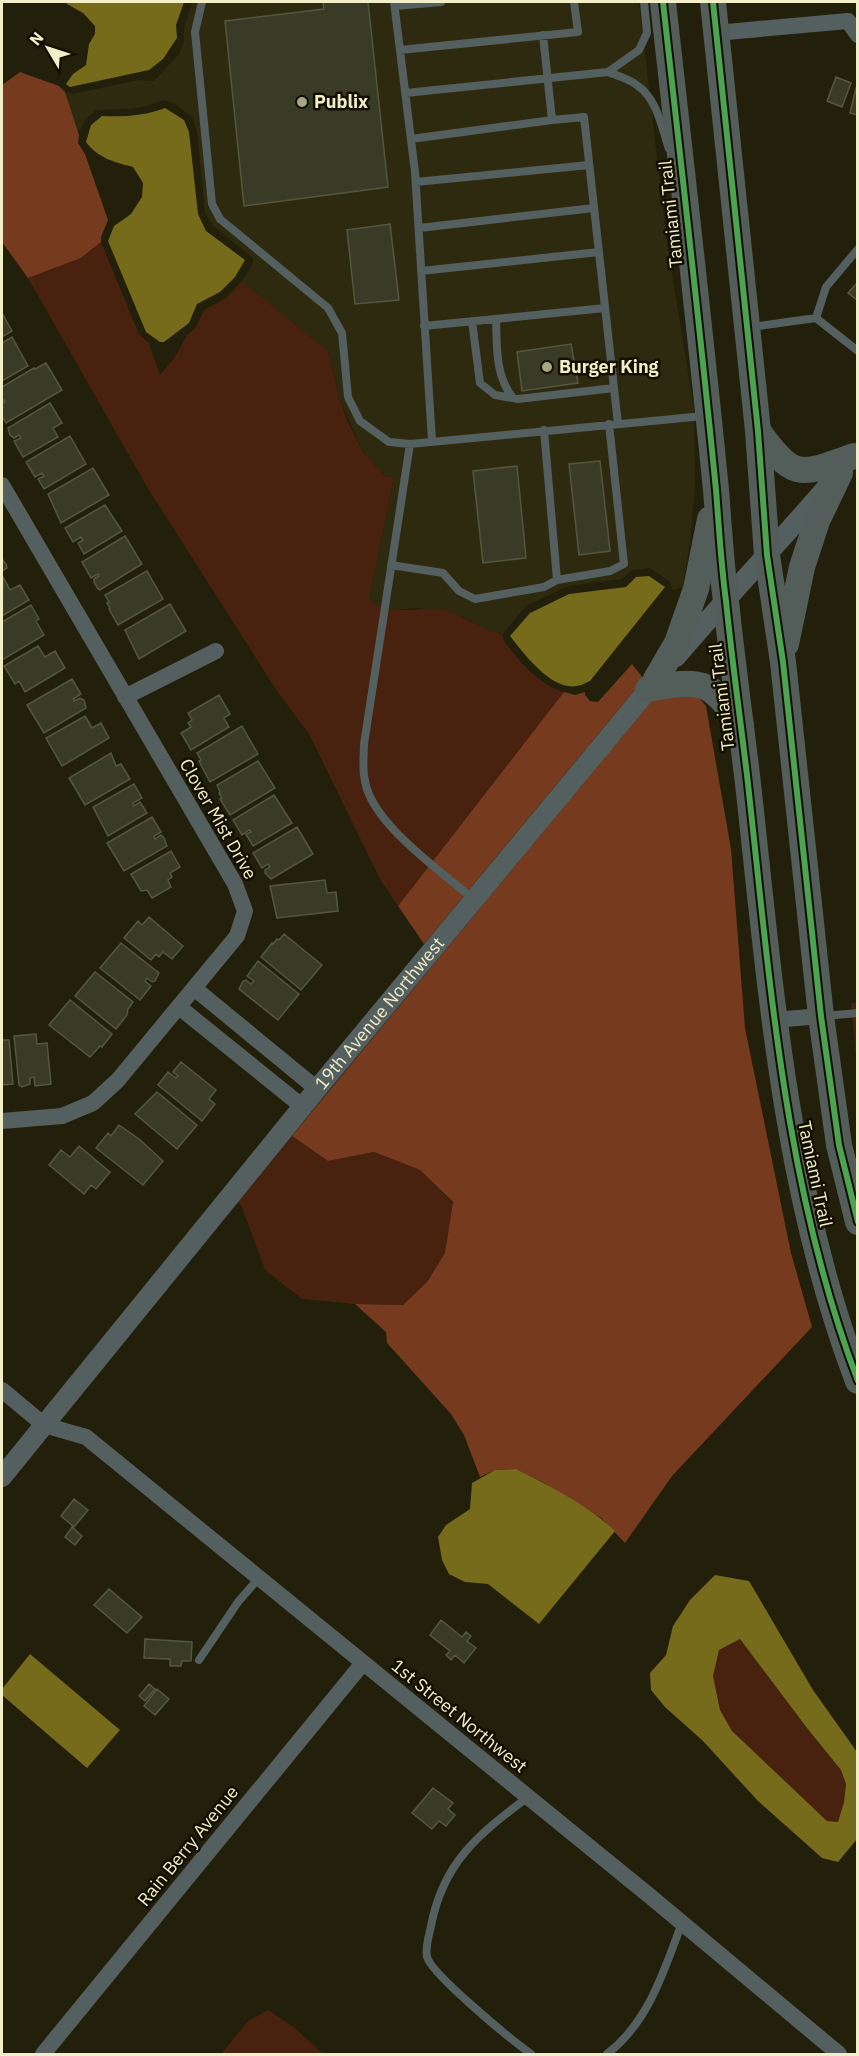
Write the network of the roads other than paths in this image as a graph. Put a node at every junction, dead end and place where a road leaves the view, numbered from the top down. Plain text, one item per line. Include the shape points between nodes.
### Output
1 (202, 2) edge
2 (441, 2) edge
3 (574, 2) edge
4 (644, 2) edge
5 (663, 2) edge
6 (713, 2) edge
7 (394, 4) edge
8 (716, 33) junction
9 (543, 35) junction
10 (858, 35) edge
11 (400, 50) junction
12 (608, 72) junction
13 (547, 78) junction
14 (406, 93) junction
15 (552, 120) junction
16 (411, 139) junction
17 (589, 165) junction
18 (416, 182) junction
19 (685, 200) junction
20 (594, 208) junction
21 (419, 228) junction
22 (858, 249) edge
23 (599, 252) junction
24 (421, 271) junction
25 (605, 308) junction
26 (816, 318) junction
27 (496, 319) junction
28 (472, 321) junction
29 (424, 326) junction
30 (747, 327) junction
31 (858, 351) edge
32 (614, 388) junction
33 (513, 398) junction
34 (708, 415) junction
35 (614, 424) junction
36 (544, 430) junction
37 (758, 431) junction
38 (432, 441) junction
39 (410, 444) junction
40 (850, 460) edge
41 (2, 485) edge
42 (716, 490) junction
43 (767, 555) junction
44 (391, 565) junction
45 (557, 580) junction
46 (725, 599) junction
47 (216, 651) dead end
48 (783, 662) junction
49 (652, 684) junction
50 (125, 697) junction
51 (741, 725) junction
52 (474, 900) junction
53 (194, 988) junction
54 (179, 1006) junction
55 (858, 1013) edge
56 (821, 1016) junction
57 (774, 1020) junction
58 (262, 1044) junction
59 (248, 1062) junction
60 (317, 1089) junction
61 (303, 1107) junction
62 (2, 1122) edge
63 (858, 1222) edge
64 (858, 1381) edge
65 (2, 1390) edge
66 (44, 1425) junction
67 (2, 1477) edge
68 (259, 1578) junction
69 (199, 1660) dead end
70 (363, 1663) junction
71 (528, 1797) junction
72 (682, 1923) junction
73 (43, 2055) edge
74 (531, 2055) edge
75 (607, 2055) edge
76 (839, 2055) edge

1 - 39 lane via 195,32 212,204 220,219 327,308 342,333 348,397 360,421 389,442
2 - 7 lane
3 - 9 lane via 578,32
4 - 12 lane via 647,33 639,50
5 - 19 main road, Tamiami Trail
6 - 8 main road, Tamiami Trail
7 - 11 lane
8 - 10 street via 848,21
8 - 30 main road, Tamiami Trail
9 - 11 lane
9 - 13 lane
11 - 14 lane
12 - 13 lane
12 - 19 lane via 638,85 647,94 658,115
13 - 14 lane
13 - 15 lane
14 - 16 lane
15 - 16 lane
15 - 17 lane via 584,117
16 - 18 lane
17 - 18 lane
17 - 20 lane
18 - 21 lane
19 - 34 main road, Tamiami Trail
20 - 21 lane
20 - 23 lane
21 - 24 lane
22 - 26 lane via 826,287
23 - 24 lane
23 - 25 lane
24 - 29 lane
25 - 27 lane
25 - 32 lane
26 - 30 lane
26 - 31 lane
27 - 28 lane
27 - 33 lane via 499,367
28 - 29 lane
28 - 33 lane via 480,383 495,395
29 - 38 lane
30 - 37 main road, Tamiami Trail
32 - 33 lane
32 - 35 lane
34 - 35 lane
34 - 42 main road, Tamiami Trail
35 - 36 lane
35 - 45 lane via 624,564 610,571
36 - 38 lane
36 - 45 lane
37 - 40 main road via 785,463 799,471
37 - 43 main road, Tamiami Trail
38 - 39 lane
39 - 44 lane
40 - 43 street, 19th Avenue Northwest
40 - 48 main road via 817,521 802,567
41 - 50 street, Clover Mist Drive
42 - 46 main road, Tamiami Trail
42 - 49 main road via 696,589 677,643
43 - 46 street, 19th Avenue Northwest
43 - 48 main road, Tamiami Trail
44 - 45 lane via 443,573 459,591 475,599 544,588
44 - 52 lane via 363,744 365,782 375,806 394,831
46 - 49 street, 19th Avenue Northwest
46 - 51 main road, Tamiami Trail
47 - 50 street
48 - 56 main road, Tamiami Trail
49 - 51 main road via 698,684 711,689
49 - 52 street, 19th Avenue Northwest
50 - 53 street, Clover Mist Drive via 235,884 245,911 237,936
51 - 57 main road, Tamiami Trail
52 - 60 street, 19th Avenue Northwest
53 - 54 street, Clover Mist Drive
53 - 58 street
54 - 59 street
54 - 62 street, Clover Mist Drive via 118,1080 93,1103 62,1116
55 - 56 lane
56 - 57 street
56 - 63 main road, Tamiami Trail via 839,1144
57 - 64 main road, Tamiami Trail via 801,1190 821,1272
58 - 59 street
58 - 60 street
59 - 61 street
60 - 61 street, 19th Avenue Northwest
61 - 66 street, 19th Avenue Northwest
65 - 66 street
66 - 67 street, 19th Avenue Northwest
66 - 68 street, 1st Street Northwest via 86,1437
68 - 69 lane
68 - 70 street, 1st Street Northwest
70 - 71 street, 1st Street Northwest
70 - 73 street, Rain Berry Avenue
71 - 72 street, 1st Street Northwest
71 - 74 lane via 466,1849 452,1868 432,1919 427,1958 437,1973
72 - 75 lane via 653,1998
72 - 76 street, 1st Street Northwest

